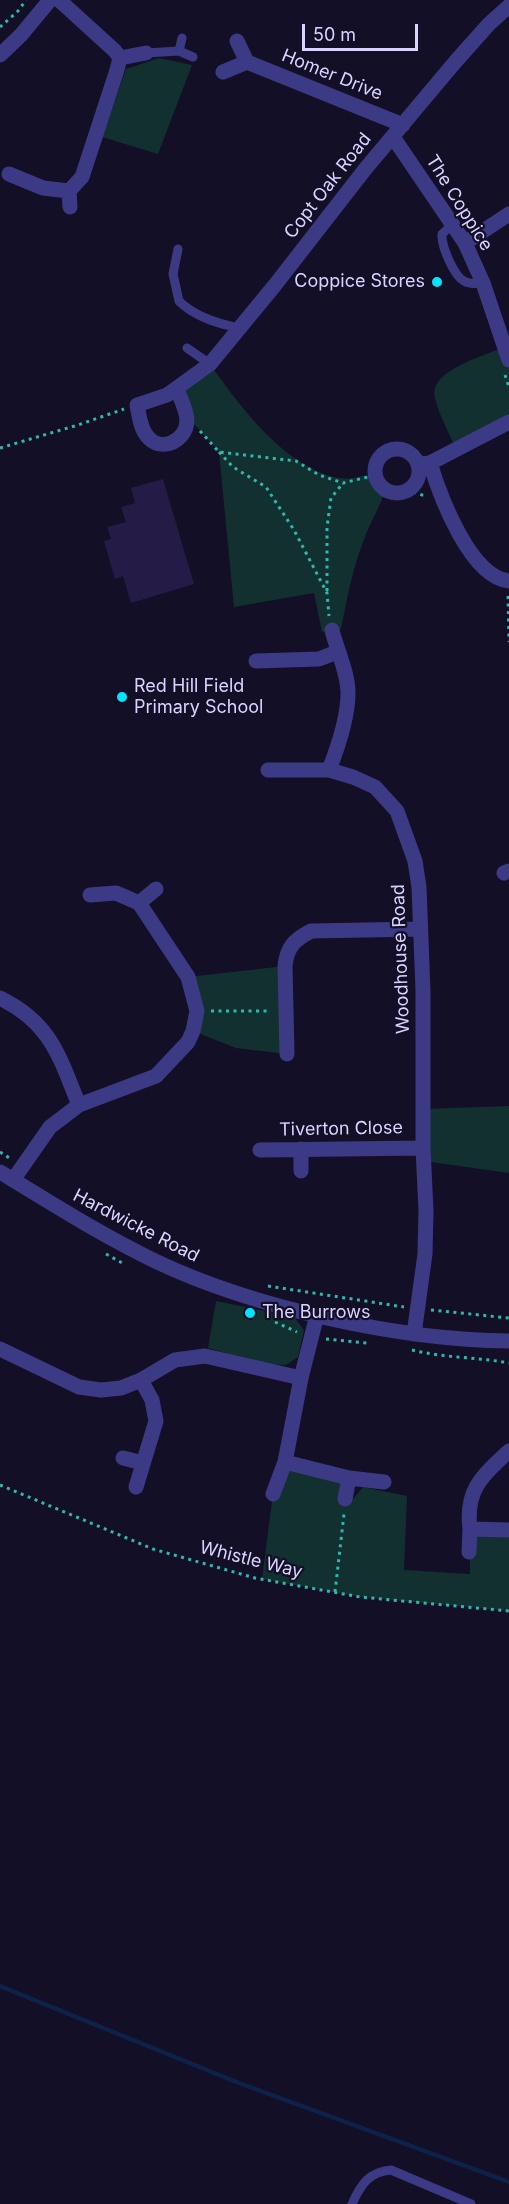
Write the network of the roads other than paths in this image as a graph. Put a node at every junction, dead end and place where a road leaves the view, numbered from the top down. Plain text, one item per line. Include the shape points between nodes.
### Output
1 (50, 0) edge
2 (60, 0) edge
3 (509, 6) edge
4 (182, 38) dead end
5 (237, 41) dead end
6 (179, 51) junction
7 (146, 54) joint
8 (0, 55) edge
9 (193, 57) dead end
10 (120, 58) junction
11 (247, 62) junction
12 (222, 72) dead end
13 (402, 124) junction
14 (393, 137) junction
15 (9, 174) dead end
16 (69, 191) junction
17 (70, 207) dead end
18 (509, 214) edge
19 (453, 224) junction
20 (465, 243) junction
21 (178, 249) dead end
22 (483, 283) junction
23 (240, 328) junction
24 (187, 348) dead end
25 (509, 360) edge
26 (210, 364) junction
27 (177, 390) junction
28 (509, 422) edge
29 (424, 460) junction
30 (509, 581) edge
31 (332, 630) road end
32 (337, 652) junction
33 (256, 661) dead end
34 (268, 770) dead end
35 (329, 770) junction
36 (156, 889) dead end
37 (90, 895) dead end
38 (139, 903) junction
39 (420, 929) junction
40 (0, 998) edge
41 (288, 1054) dead end
42 (79, 1105) junction
43 (423, 1148) junction
44 (301, 1149) junction
45 (260, 1150) dead end
46 (301, 1171) dead end
47 (7, 1176) edge
48 (317, 1316) junction
49 (414, 1334) junction
50 (509, 1341) edge
51 (0, 1349) edge
52 (301, 1378) junction
53 (141, 1380) junction
54 (509, 1451) edge
55 (123, 1458) dead end
56 (285, 1462) junction
57 (143, 1463) junction
58 (349, 1478) junction
59 (384, 1482) dead end
60 (136, 1487) dead end
61 (273, 1494) dead end
62 (345, 1499) road end
63 (470, 1529) junction
64 (509, 1530) edge
65 (469, 1552) dead end
66 (352, 2204) edge
67 (471, 2204) edge

1 - 8 street
2 - 10 street
3 - 13 street, Copt Oak Road
4 - 6 lane
5 - 11 street
6 - 7 lane
6 - 9 lane
7 - 10 street
10 - 16 street via 91,155 82,177
11 - 12 street
11 - 13 street, Homer Drive
13 - 14 street, Copt Oak Road
14 - 19 street, The Coppice
14 - 23 street, Copt Oak Road
15 - 16 street via 43,188
16 - 17 street
18 - 20 street
19 - 20 street, The Coppice
19 - 22 lane via 442,234 444,249 463,281
20 - 22 street, The Coppice
21 - 23 lane via 173,274 178,301 200,316
22 - 25 street, The Coppice
23 - 26 street, Copt Oak Road
24 - 26 lane
26 - 27 street, Copt Oak Road
27 - 27 street, Copt Oak Road via 187,416 185,432 170,444 152,442 145,434 136,405
28 - 29 street
29 - 29 street via 396,449 382,455 373,476 386,489 400,493 418,480
29 - 30 street via 464,542 485,570
31 - 32 street
32 - 33 street via 319,659
32 - 35 street via 348,694 340,740
34 - 35 street, Woodhouse Road
35 - 39 street, Woodhouse Road via 375,787 397,811 415,861
36 - 38 street
37 - 38 street via 116,893
38 - 42 street via 188,977 197,1011 188,1042 156,1076
39 - 41 street via 311,931 295,940 287,952 285,966
39 - 43 street, Woodhouse Road
40 - 42 street via 20,1008 44,1031 56,1048
42 - 47 street via 50,1127 22,1166
43 - 44 street, Tiverton Close
43 - 49 street, Woodhouse Road via 425,1254
44 - 45 street, Tiverton Close
44 - 46 street
47 - 48 street, Hardwicke Road via 155,1261 197,1279
48 - 49 street, Hardwicke Road
48 - 52 street
49 - 50 street, Hardwicke Road
51 - 53 street via 79,1387 121,1388
52 - 53 street via 205,1356 174,1360
52 - 56 street
53 - 57 street via 152,1400 156,1421
54 - 63 street via 474,1489 468,1513
55 - 57 street
56 - 58 street
56 - 61 street
57 - 60 street
58 - 59 street
58 - 62 street
63 - 64 street
63 - 65 street
66 - 67 lane via 377,2171 391,2170

